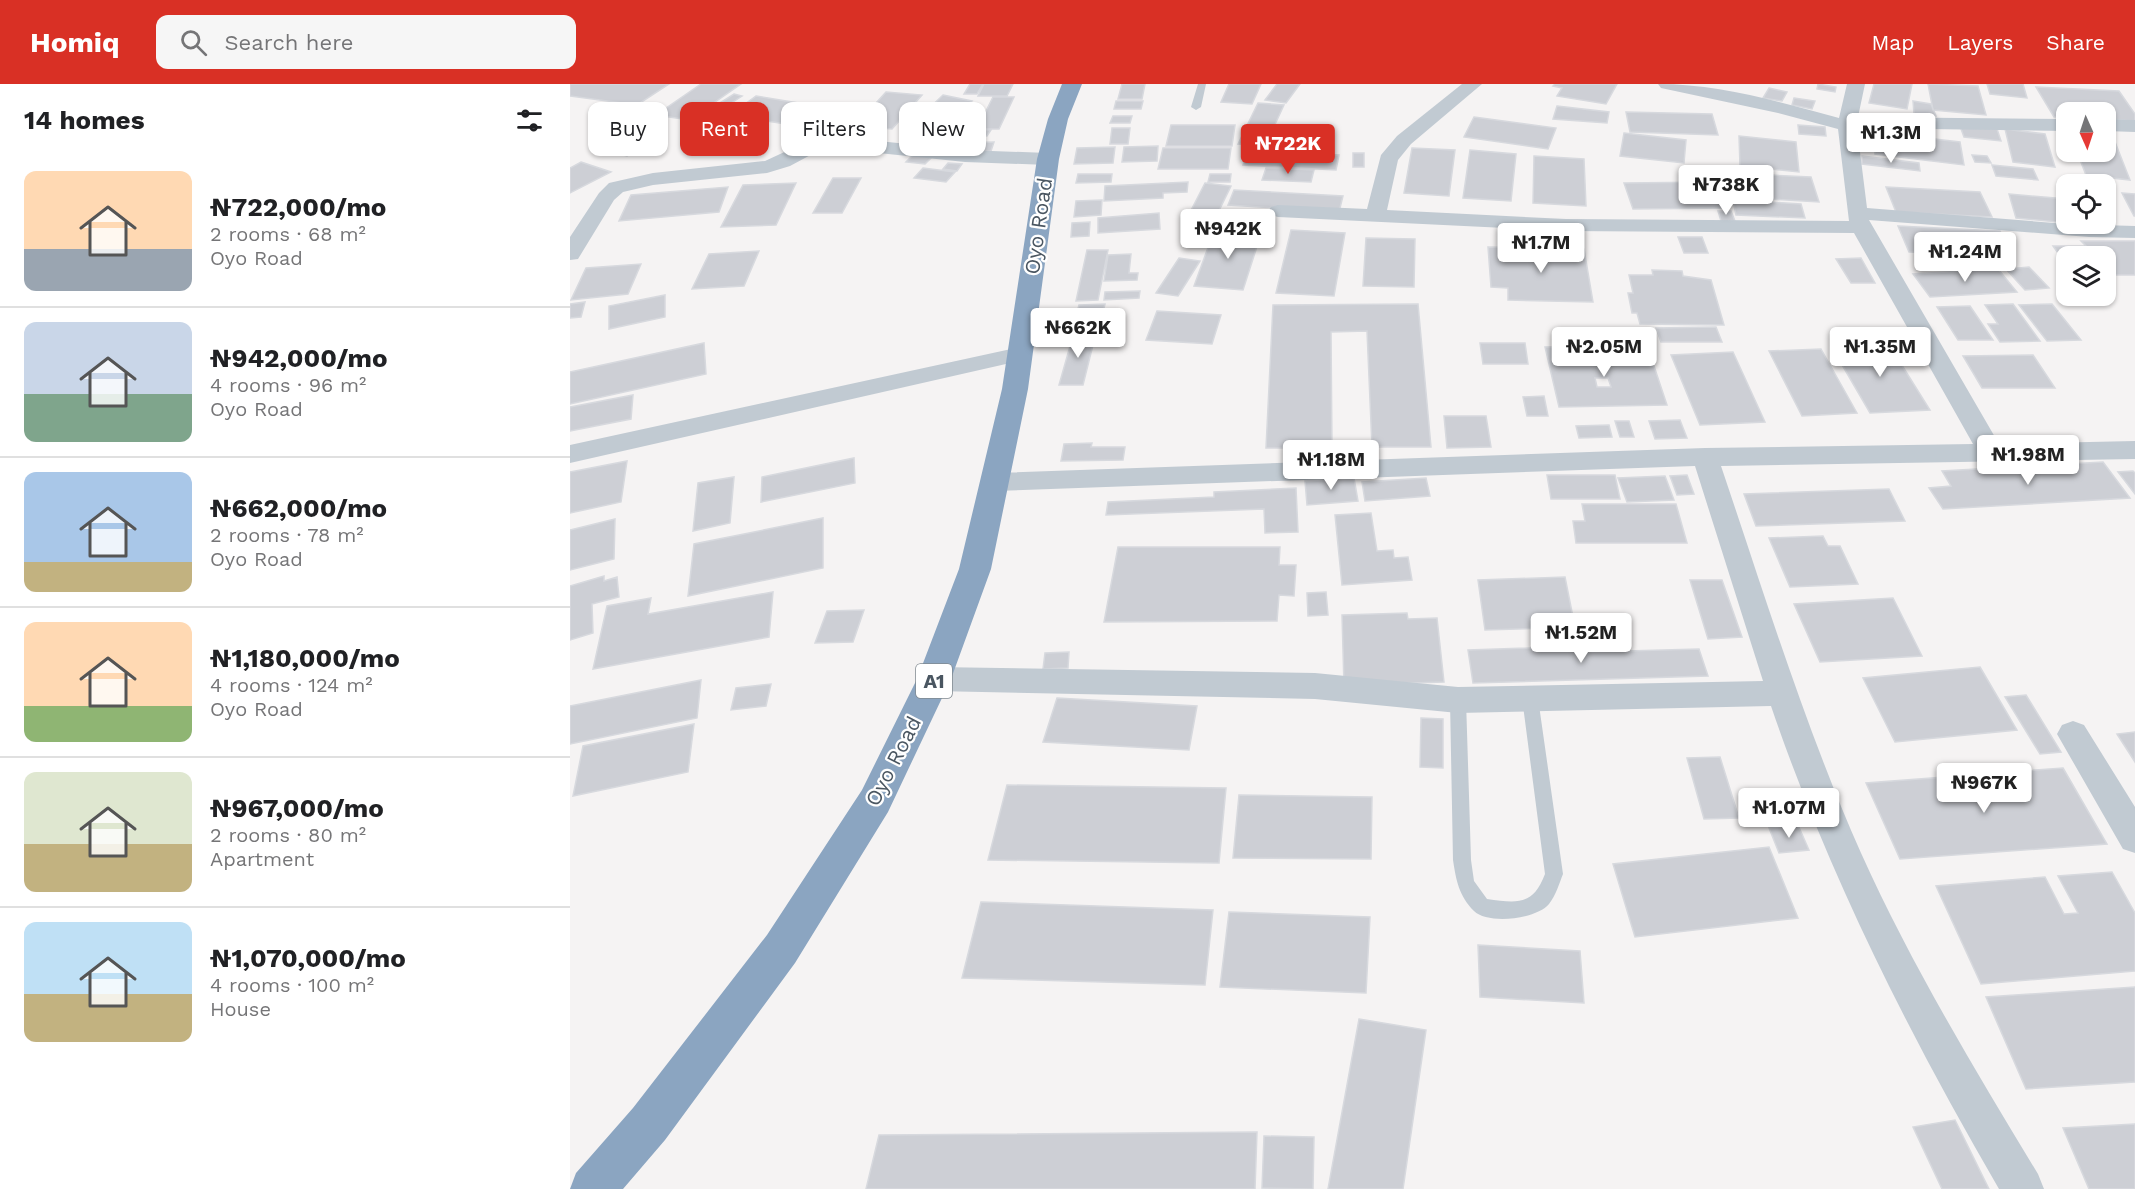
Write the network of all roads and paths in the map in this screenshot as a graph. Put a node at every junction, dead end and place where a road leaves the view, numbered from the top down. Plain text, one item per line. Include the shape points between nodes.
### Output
1 (1072, 84) edge
2 (1202, 84) edge
3 (1473, 84) edge
4 (1667, 84) edge
5 (1856, 84) edge
6 (1196, 107) dead end
7 (1847, 124) junction
8 (2056, 125) edge
9 (2116, 125) edge
10 (2135, 126) edge
11 (1048, 159) junction
12 (1278, 211) dead end
13 (1375, 217) junction
14 (1859, 220) junction
15 (2135, 232) edge
16 (570, 254) edge
17 (1020, 354) junction
18 (2135, 450) edge
19 (1990, 451) junction
20 (570, 454) edge
21 (1705, 457) junction
22 (995, 482) junction
23 (934, 679) junction
24 (1782, 693) junction
25 (1530, 698) junction
26 (1458, 700) junction
27 (2073, 734) dead end
28 (2135, 838) edge
29 (592, 1189) edge
30 (2023, 1189) edge

1 - 11 highway, Oyo Road / A1
2 - 6 lane
3 - 13 street via 1404,140 1388,159
4 - 7 street
5 - 7 street
7 - 8 street
7 - 14 street
9 - 10 street
11 - 16 street via 823,143 767,166 616,187
11 - 17 highway, Oyo Road / A1
12 - 13 street
13 - 14 street via 1566,225
14 - 15 street
14 - 19 street
17 - 20 street
17 - 22 highway, Oyo Road / A1
18 - 19 street
19 - 21 street
21 - 22 street
21 - 24 street
22 - 23 highway, Oyo Road / A1 via 975,568
23 - 26 street via 1315,686
23 - 29 highway, Oyo Road / A1 via 875,801 781,949 649,1124
24 - 25 street
24 - 30 street via 1845,855 1897,968 1943,1055
25 - 26 street
25 - 26 lane via 1554,874 1548,893 1529,909 1508,910 1482,907 1466,884
27 - 28 street

